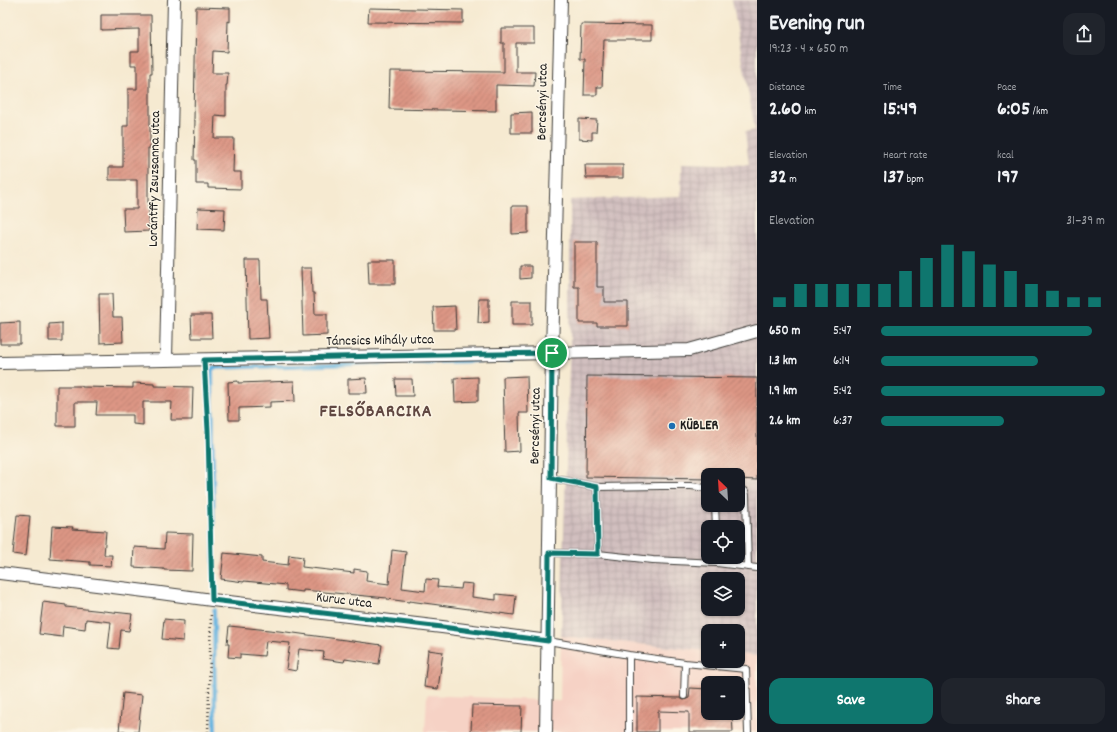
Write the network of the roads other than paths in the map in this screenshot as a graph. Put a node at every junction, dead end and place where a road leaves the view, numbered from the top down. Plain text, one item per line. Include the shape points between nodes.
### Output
1 (174, 0) edge
2 (561, 0) edge
3 (757, 331) edge
4 (552, 353) junction
5 (166, 360) junction
6 (0, 363) edge
7 (551, 478) junction
8 (597, 487) junction
9 (701, 488) edge
10 (745, 491) edge
11 (549, 553) junction
12 (598, 554) junction
13 (701, 560) edge
14 (735, 564) edge
15 (748, 567) junction
16 (757, 568) edge
17 (0, 573) edge
18 (548, 641) junction
19 (629, 655) junction
20 (685, 663) junction
21 (684, 696) dead end
22 (546, 732) edge
23 (629, 732) edge
24 (748, 732) edge

1 - 5 street, Lorántffy Zsuzsanna utca
2 - 4 street, Bercsényi utca
3 - 4 street, Táncsics Mihály utca via 689,350
4 - 5 street, Táncsics Mihály utca
4 - 7 street, Bercsényi utca
5 - 6 street, Táncsics Mihály utca
7 - 8 lane
7 - 11 street, Bercsényi utca
8 - 9 lane
8 - 12 lane
10 - 15 lane
11 - 12 lane
11 - 18 street, Bercsényi utca
12 - 13 lane via 654,560
14 - 15 lane
15 - 16 lane
17 - 18 street, Kuruc utca
18 - 19 lane, Kuruc utca
18 - 22 street, Bercsényi utca
19 - 20 lane, Kuruc utca
19 - 23 lane
20 - 21 lane
20 - 24 lane, Kuruc utca via 746,669

